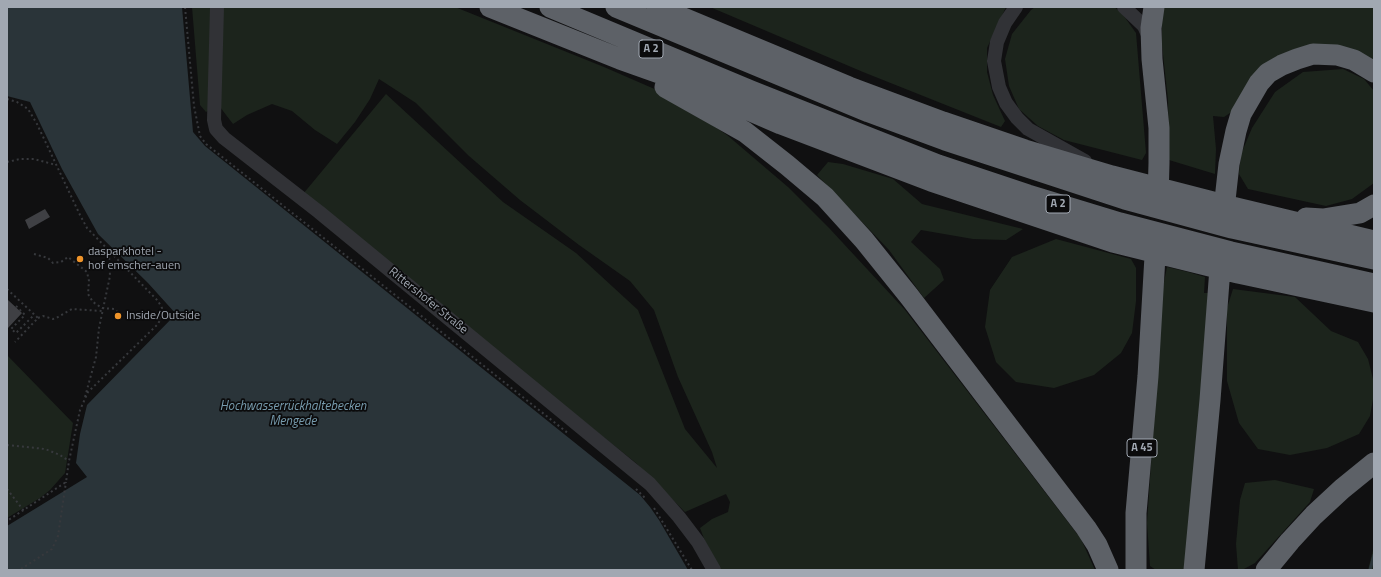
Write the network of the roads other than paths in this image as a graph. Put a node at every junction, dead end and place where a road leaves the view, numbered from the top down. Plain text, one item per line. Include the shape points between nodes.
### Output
1 (217, 7) edge
2 (490, 7) edge
3 (550, 7) edge
4 (616, 7) edge
5 (657, 7) edge
6 (1016, 7) edge
7 (1124, 7) edge
8 (1154, 7) edge
9 (1152, 42) junction
10 (620, 59) junction
11 (1374, 72) edge
12 (1112, 176) junction
13 (1374, 205) edge
14 (1236, 208) junction
15 (1374, 241) edge
16 (1374, 259) edge
17 (1374, 284) edge
18 (1374, 302) edge
19 (1374, 463) edge
20 (714, 570) edge
21 (1108, 570) edge
22 (1136, 570) edge
23 (1194, 570) edge
24 (1266, 570) edge

1 - 20 street, Rittershofer Straße via 214,120 216,129 650,484 698,542
2 - 10 highway
3 - 17 highway, A 2 via 938,165 1120,223 1231,252
4 - 16 highway, A 2 via 869,112 945,140 1125,199 1232,228
5 - 12 highway via 849,87 943,122
6 - 12 street via 1005,23 997,42 994,61 999,87 1006,103 1028,129
7 - 9 street via 1144,26
8 - 9 highway
9 - 22 highway, A 45 via 1160,163 1148,376 1136,513
10 - 18 highway via 682,81 781,124 924,178 1113,242 1238,273
10 - 21 highway via 745,132 825,197 892,273 1041,468 1086,528
11 - 23 highway via 1354,60 1337,55 1313,54 1268,73 1259,83 1241,114 1226,182 1219,293
12 - 14 highway
13 - 14 highway via 1360,213 1323,219
14 - 15 highway
19 - 24 highway via 1314,515

